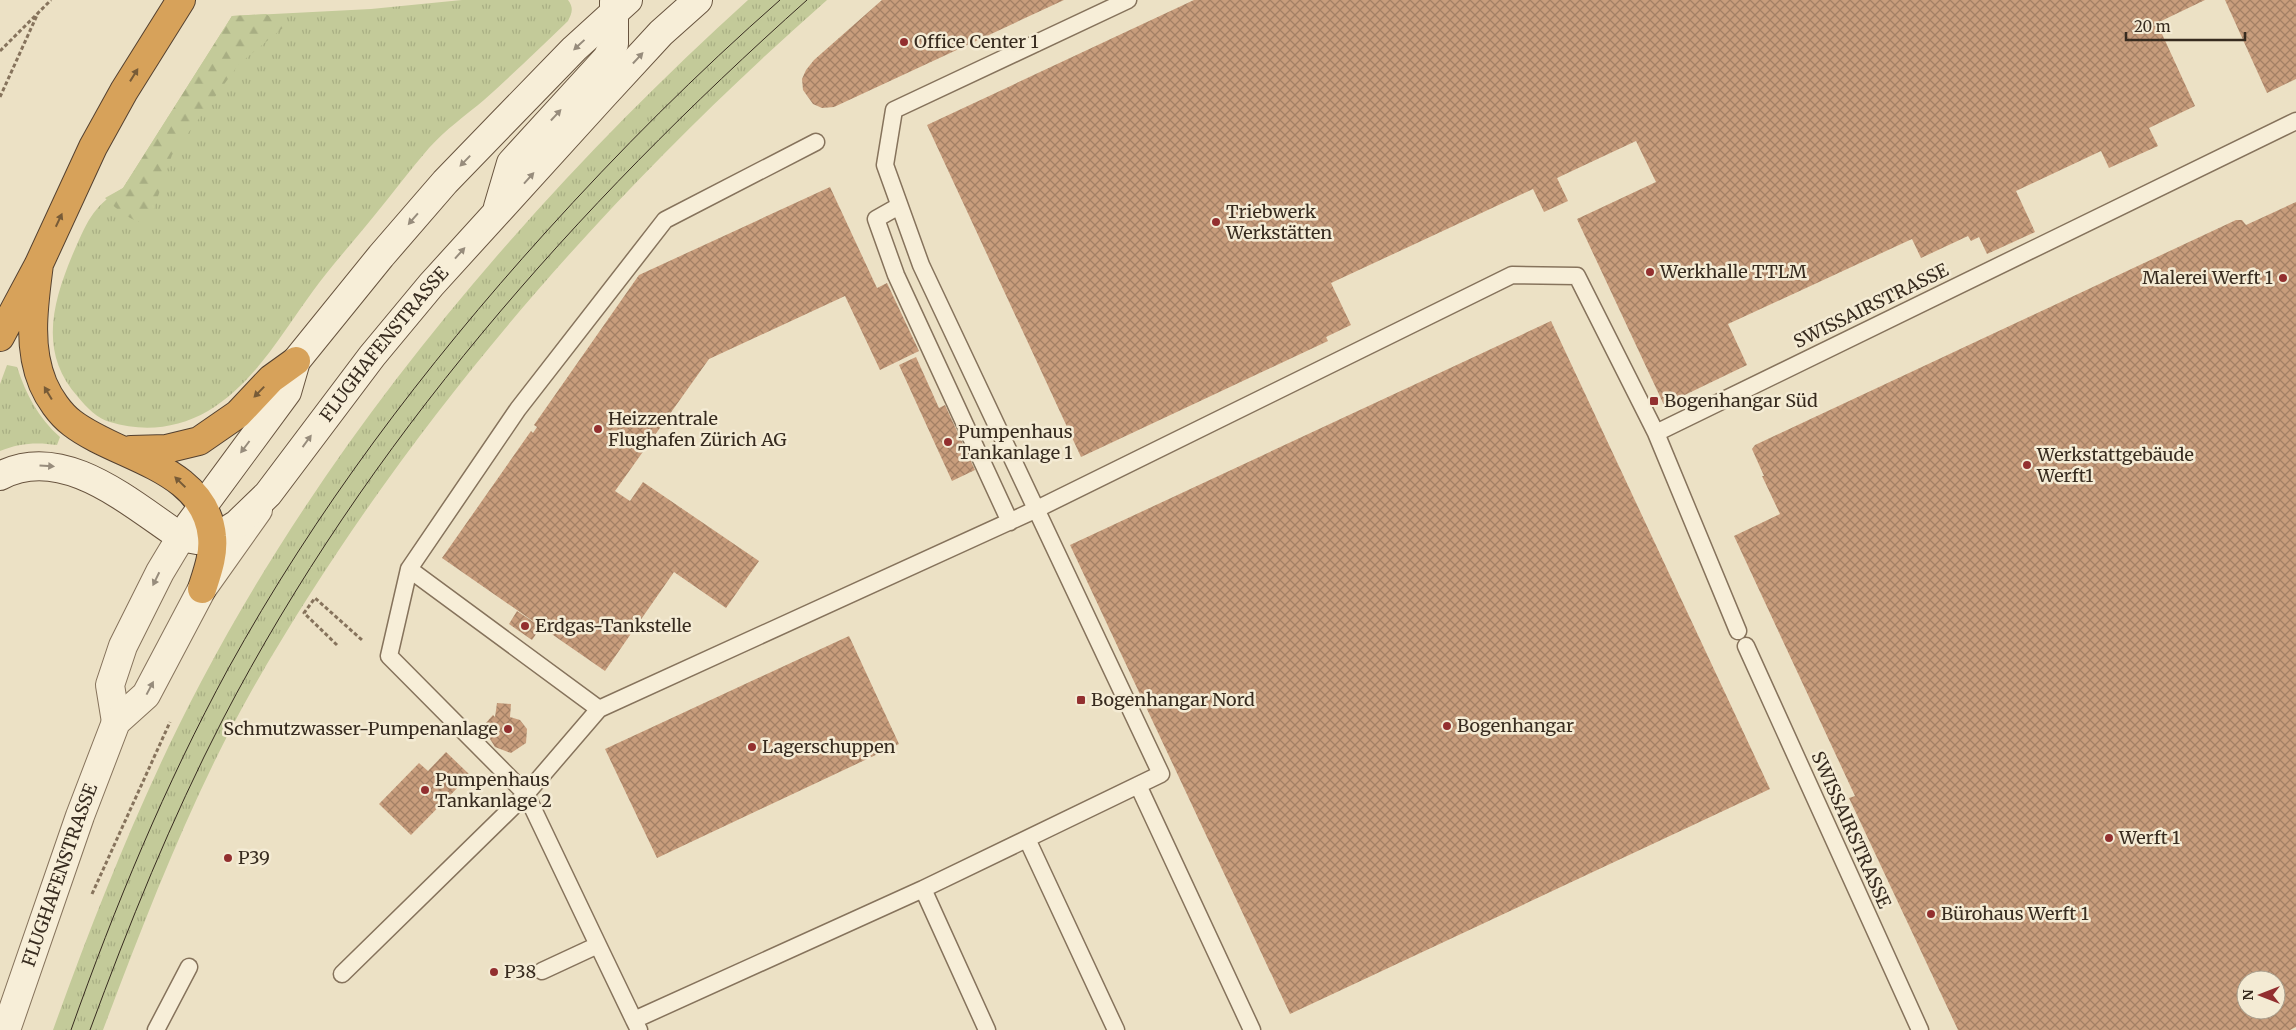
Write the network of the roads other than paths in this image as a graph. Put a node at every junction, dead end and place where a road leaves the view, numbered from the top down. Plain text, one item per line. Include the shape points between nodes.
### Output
1 (181, 0) edge
2 (698, 0) edge
3 (1128, 0) edge
4 (619, 4) edge
5 (2296, 121) edge
6 (816, 142) dead end
7 (899, 206) junction
8 (496, 214) junction
9 (39, 264) junction
10 (0, 337) edge
11 (296, 361) junction
12 (1656, 433) junction
13 (120, 449) junction
14 (0, 476) edge
15 (268, 494) junction
16 (202, 506) junction
17 (1037, 509) junction
18 (1010, 522) junction
19 (181, 537) junction
20 (213, 539) junction
21 (409, 569) junction
22 (202, 589) junction
23 (1738, 631) dead end
24 (1746, 646) dead end
25 (599, 709) junction
26 (116, 722) junction
27 (1138, 785) junction
28 (526, 794) junction
29 (1027, 839) junction
30 (923, 889) junction
31 (598, 945) junction
32 (190, 967) dead end
33 (542, 971) dead end
34 (342, 974) dead end
35 (636, 1025) edge
36 (6, 1030) edge
37 (156, 1030) edge
38 (987, 1030) edge
39 (1116, 1030) edge
40 (1252, 1030) edge
41 (1920, 1030) edge

9 -> 1 highway via 93,147
8 -> 2 main road, FLUGHAFENSTRASSE via 641,54
3 - 7 lane via 894,110 886,165
8 -> 4 main road via 511,163 608,58 614,44
4 -> 11 main road via 445,182
5 - 12 lane, SWISSAIRSTRASSE
6 - 21 lane via 665,220 518,409
7 - 17 lane via 921,265
7 - 18 lane via 876,219 896,275
15 -> 8 main road, FLUGHAFENSTRASSE via 372,356
9 - 10 highway
13 -> 9 highway via 71,423 44,385 36,364 33,341
11 -> 13 highway via 271,379 238,414 200,442 144,451
11 -> 16 main road, FLUGHAFENSTRASSE via 287,392
12 - 17 lane via 1577,276 1512,274
12 - 23 lane
16 -> 13 highway via 174,477
14 -> 19 main road via 23,467 40,465 77,472
15 - 20 main road via 237,524
15 - 22 main road, FLUGHAFENSTRASSE
16 - 19 main road, FLUGHAFENSTRASSE
16 - 20 highway
17 - 18 lane
17 - 27 lane via 1162,774
18 - 25 lane
19 - 20 main road
19 -> 26 main road, FLUGHAFENSTRASSE via 123,646 110,684
20 - 22 highway
21 - 25 lane
21 - 28 lane via 388,656
26 -> 22 main road, FLUGHAFENSTRASSE via 146,695
24 - 41 lane, SWISSAIRSTRASSE
25 - 28 lane
26 - 36 main road, FLUGHAFENSTRASSE
27 - 29 lane
27 - 40 lane
28 - 31 lane
28 - 34 lane
29 - 30 lane
29 - 39 lane
30 - 35 lane
30 - 38 lane
31 - 33 lane
31 - 35 lane
32 - 37 lane

